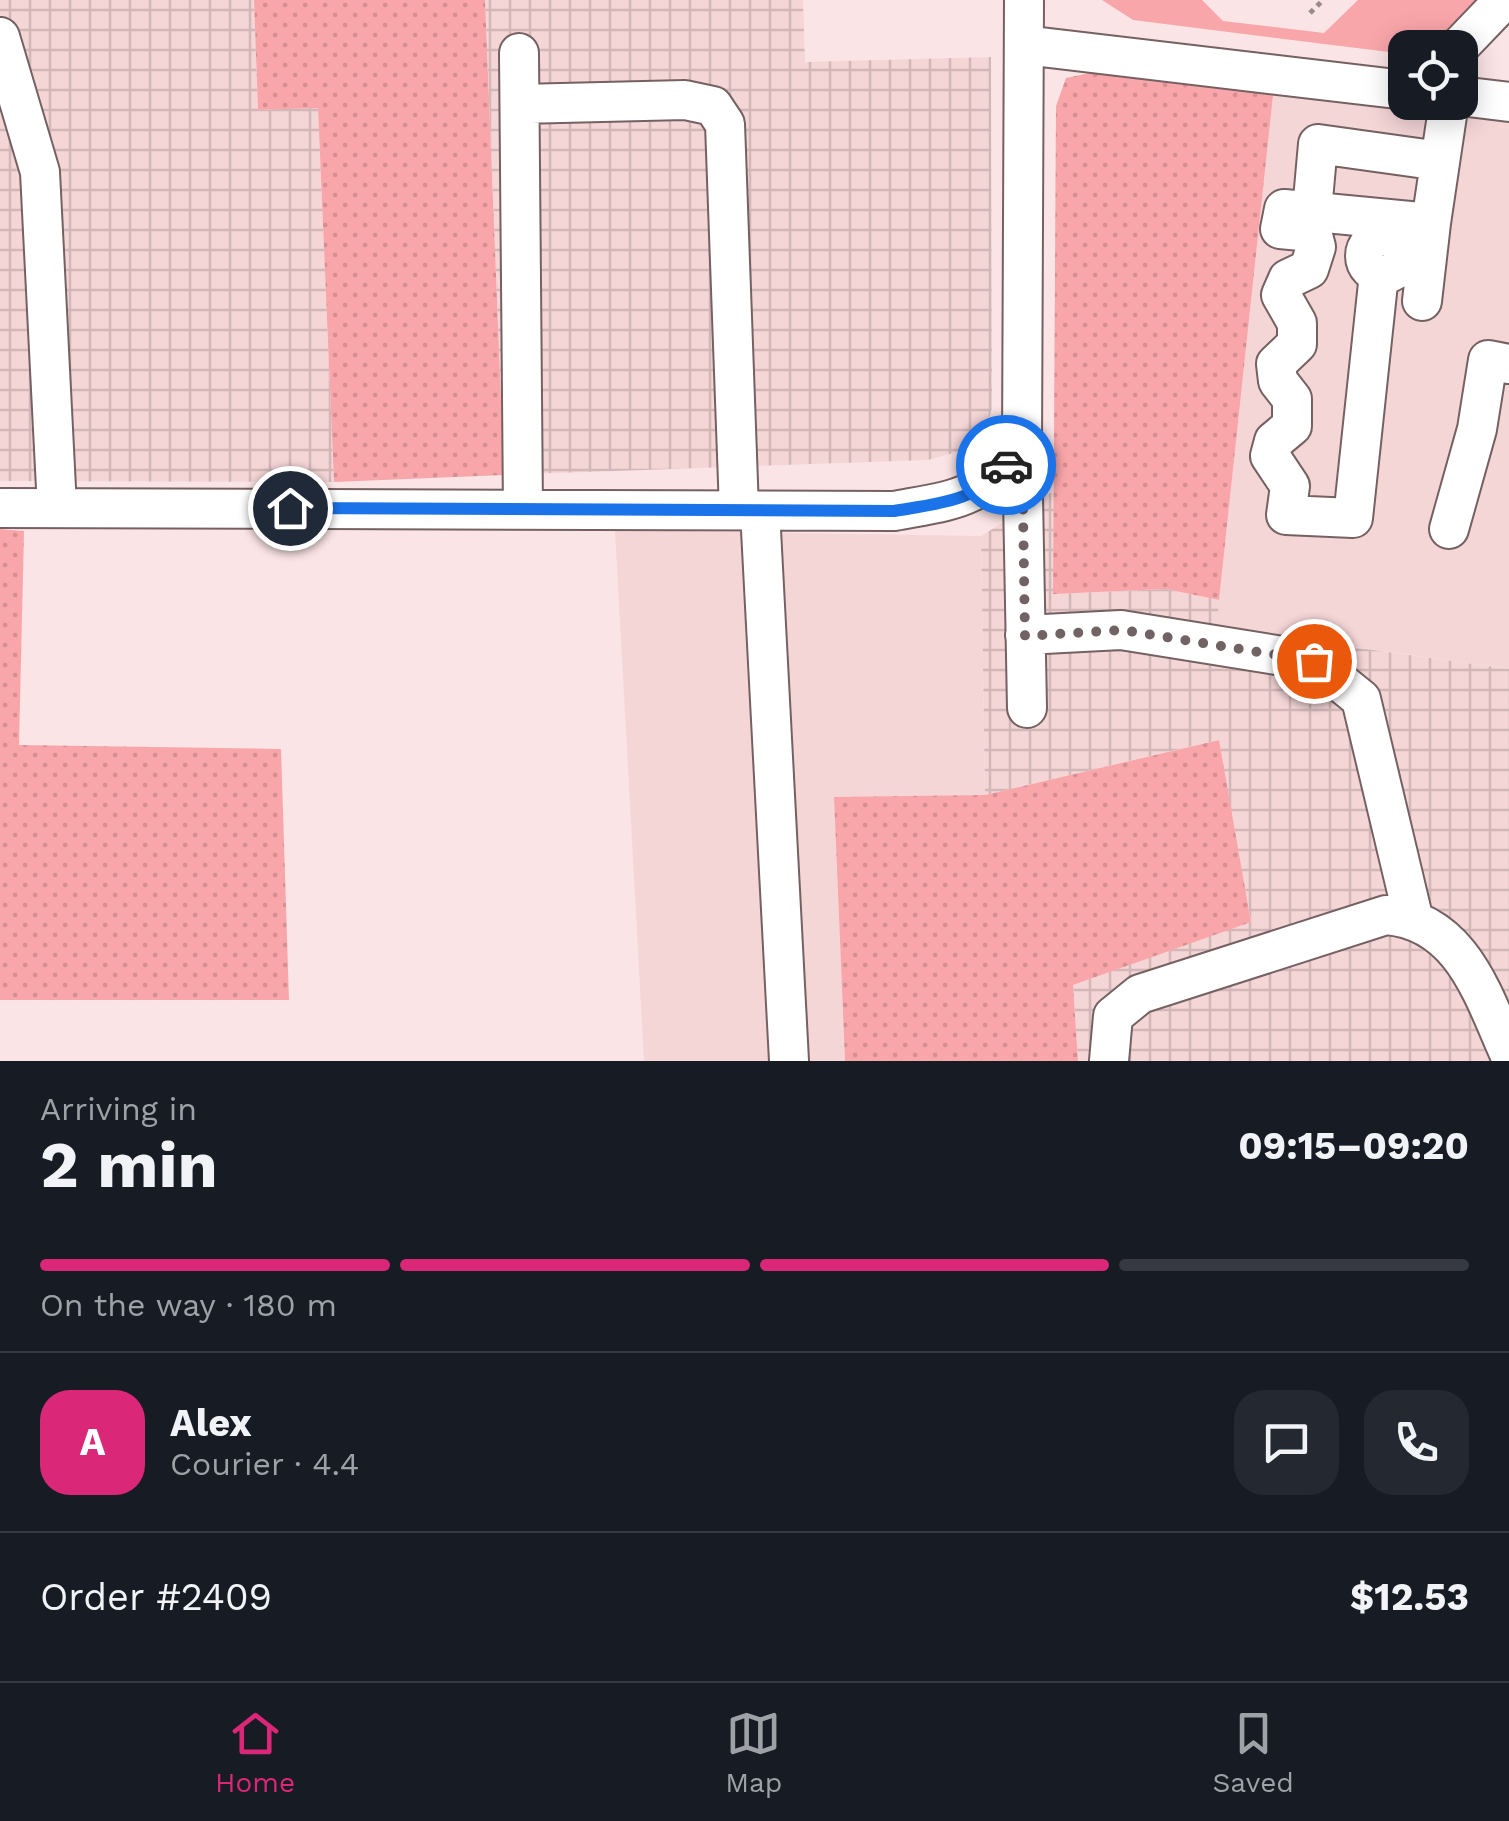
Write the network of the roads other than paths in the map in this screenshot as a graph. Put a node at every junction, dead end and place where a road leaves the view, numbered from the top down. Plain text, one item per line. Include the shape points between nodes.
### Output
1 (1024, 0) edge
2 (1504, 0) edge
3 (1475, 30) edge
4 (0, 37) edge
5 (1024, 45) junction
6 (519, 53) dead end
7 (1388, 88) edge
8 (1478, 98) edge
9 (1509, 102) edge
10 (520, 104) junction
11 (1446, 120) edge
12 (1440, 161) junction
13 (1431, 223) junction
14 (1314, 229) junction
15 (1379, 274) dead end
16 (1422, 302) dead end
17 (1500, 403) edge
18 (1022, 445) junction
19 (0, 508) edge
20 (57, 508) junction
21 (522, 510) junction
22 (749, 510) junction
23 (1449, 529) dead end
24 (1025, 636) junction
25 (1027, 708) dead end
26 (1413, 917) junction
27 (1509, 1053) edge
28 (789, 1061) edge
29 (1109, 1061) edge

1 - 5 street
2 - 3 street
4 - 20 street via 40,172
5 - 7 street
5 - 18 street
6 - 10 street
8 - 9 street
10 - 21 street
10 - 22 street via 685,100 713,106 725,124
11 - 12 street
12 - 13 street
12 - 14 street via 1318,144
13 - 14 street
13 - 16 street
14 - 15 street via 1309,268 1288,279 1281,295 1297,323 1297,344 1276,364 1278,381 1292,399 1292,426 1274,442 1270,456 1290,486 1286,514 1353,518
17 - 23 street
18 - 22 street via 998,477 963,498 894,511
18 - 24 street
19 - 20 street
20 - 21 street
21 - 22 street
22 - 28 street
24 - 25 street
24 - 26 street via 1122,630 1314,661 1361,700
26 - 27 street via 1440,932 1469,965
26 - 29 street via 1386,915 1140,994 1113,1016

